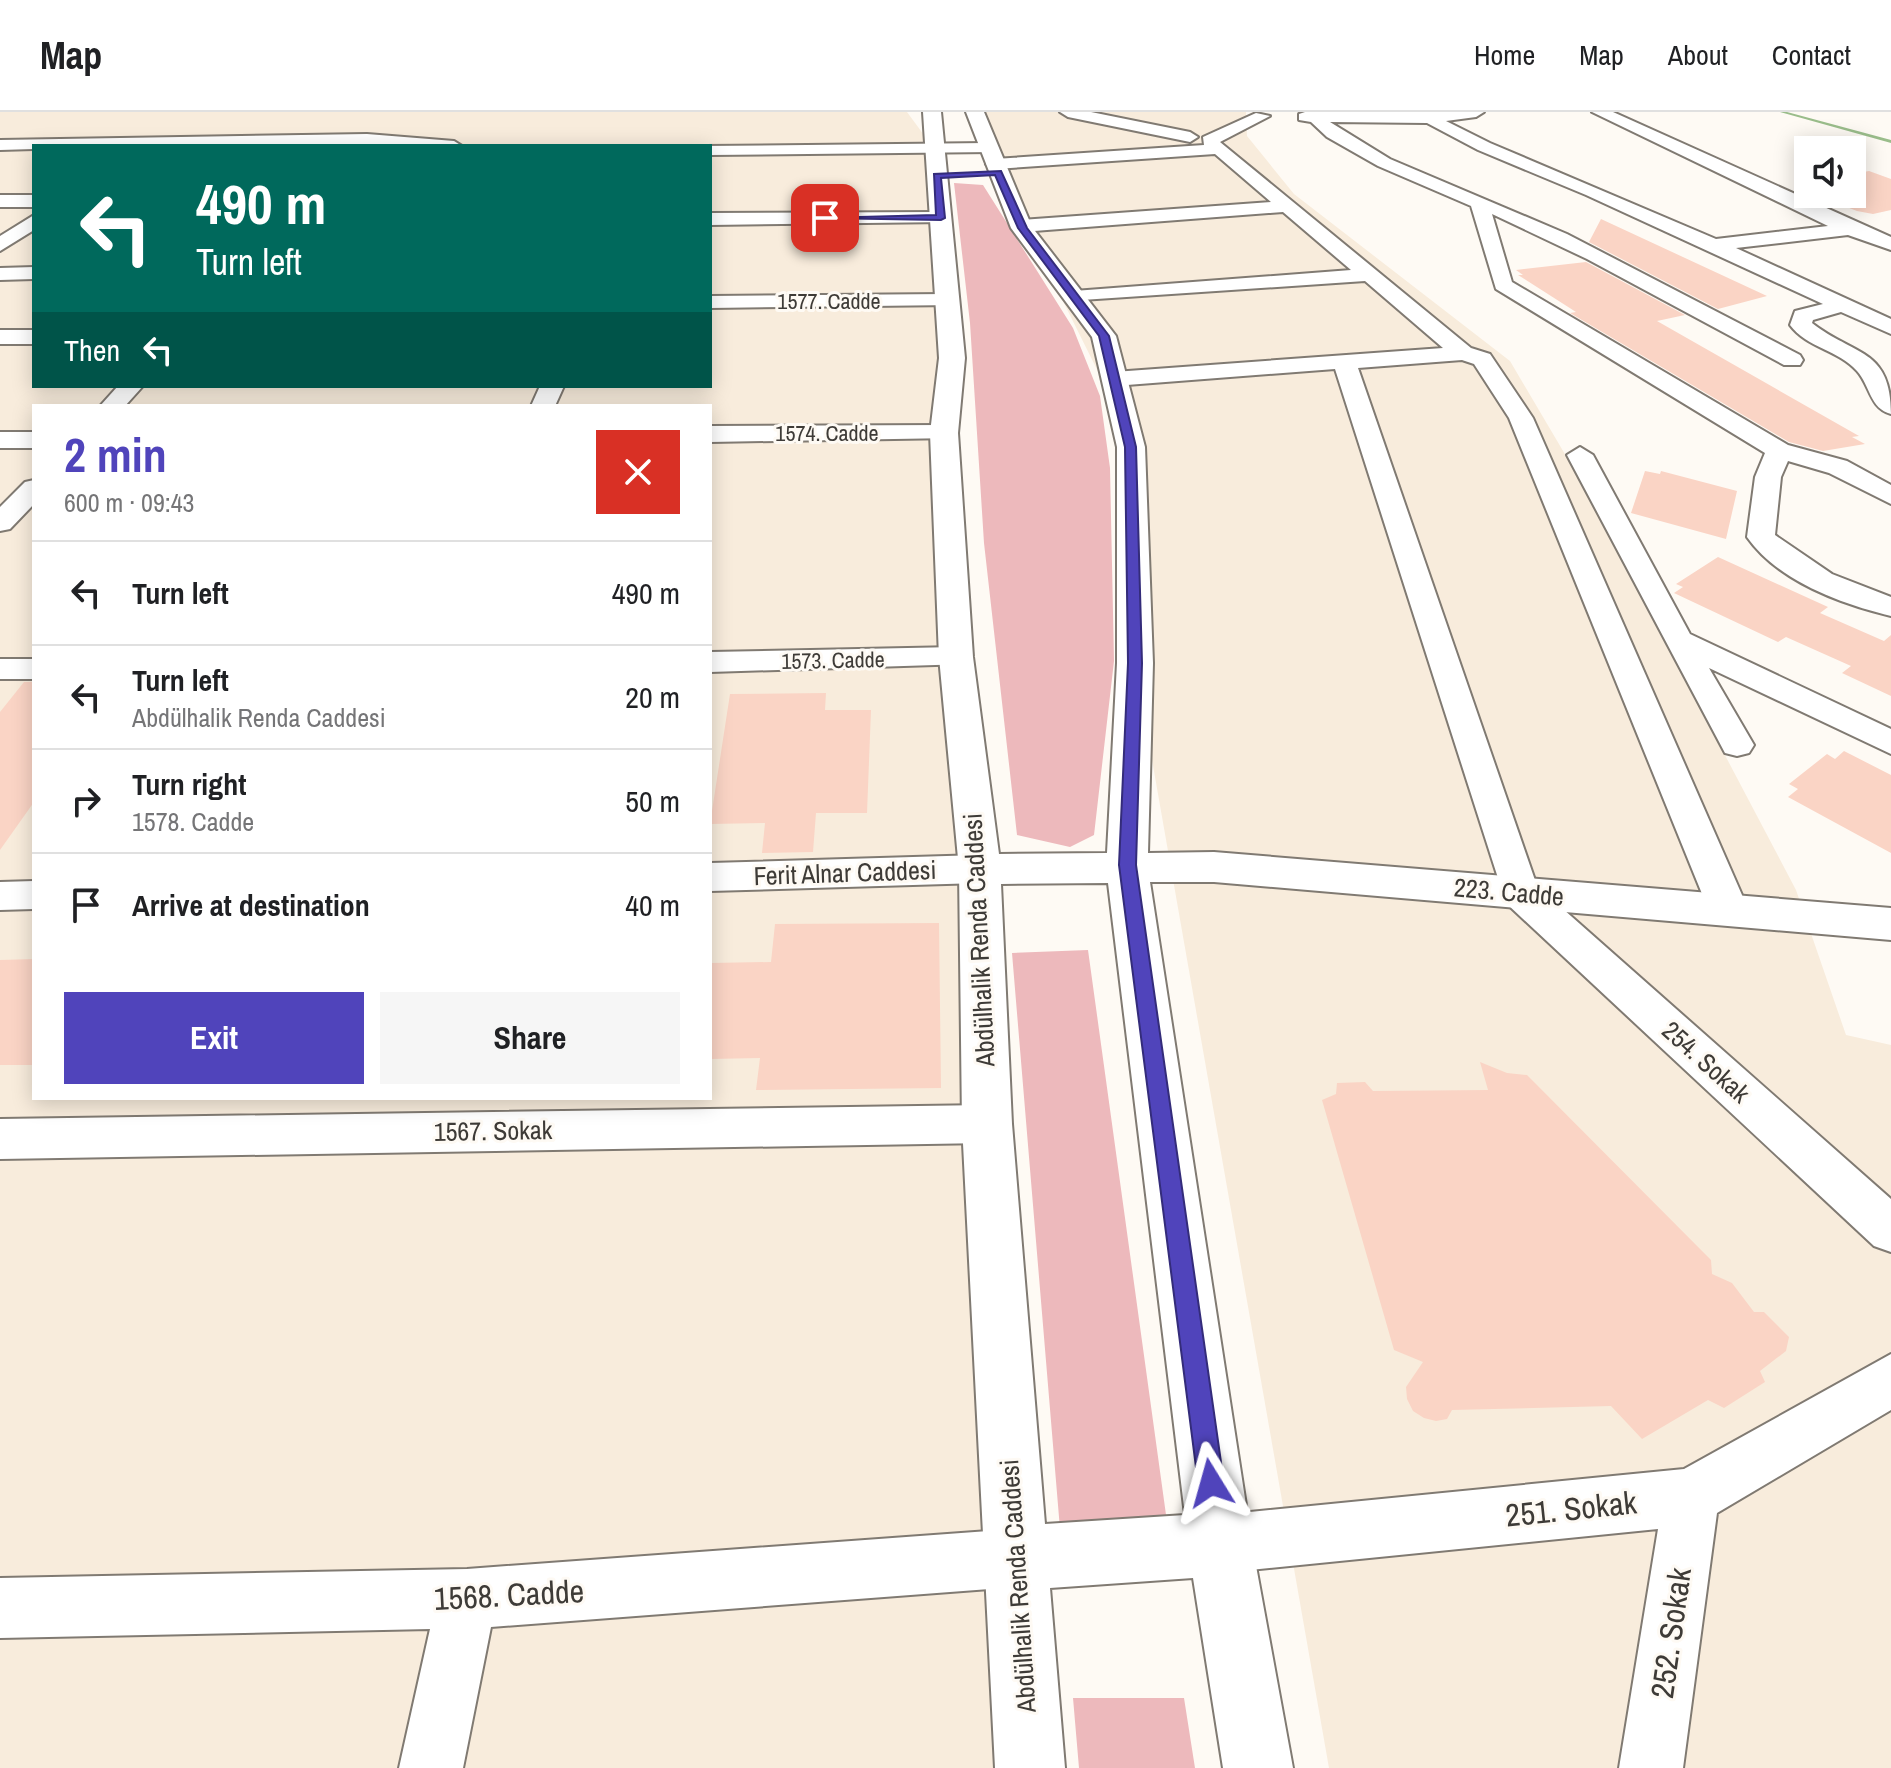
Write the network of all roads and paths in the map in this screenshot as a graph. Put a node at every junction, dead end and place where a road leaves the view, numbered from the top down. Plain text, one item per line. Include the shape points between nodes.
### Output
1 (1068, 112) edge
2 (1476, 112) edge
3 (1600, 112) edge
4 (1271, 115) edge
5 (1425, 115) edge
6 (1315, 117) junction
7 (384, 121) dead end
8 (363, 142) edge
9 (121, 144) edge
10 (408, 144) edge
11 (0, 145) edge
12 (32, 145) edge
13 (1214, 145) junction
14 (712, 150) edge
15 (987, 154) edge
16 (939, 166) edge
17 (0, 201) edge
18 (32, 201) edge
19 (1479, 202) junction
20 (1286, 206) junction
21 (712, 219) edge
22 (32, 222) edge
23 (1021, 226) junction
24 (1891, 228) edge
25 (1856, 231) junction
26 (1891, 244) edge
27 (0, 245) edge
28 (1714, 245) junction
29 (32, 273) edge
30 (0, 274) edge
31 (1369, 275) junction
32 (1074, 297) junction
33 (947, 300) junction
34 (712, 302) edge
35 (1842, 305) junction
36 (1891, 327) edge
37 (0, 337) edge
38 (32, 337) edge
39 (1463, 353) junction
40 (1792, 360) dead end
41 (1344, 362) junction
42 (1114, 379) junction
43 (129, 388) edge
44 (114, 404) edge
45 (1891, 407) edge
46 (944, 433) junction
47 (712, 434) edge
48 (0, 440) edge
49 (32, 440) edge
50 (1779, 450) junction
51 (1580, 455) dead end
52 (32, 490) edge
53 (1891, 496) edge
54 (0, 523) edge
55 (1891, 607) edge
56 (1678, 640) junction
57 (956, 657) junction
58 (712, 662) edge
59 (0, 669) edge
60 (32, 669) edge
61 (1891, 743) edge
62 (1737, 745) dead end
63 (1127, 865) junction
64 (980, 869) junction
65 (712, 877) edge
66 (1520, 893) junction
67 (32, 895) edge
68 (0, 896) edge
69 (1729, 911) junction
70 (1891, 924) edge
71 (987, 1124) junction
72 (0, 1139) edge
73 (1891, 1230) edge
74 (1891, 1380) edge
75 (1691, 1497) junction
76 (1220, 1544) junction
77 (1016, 1558) junction
78 (467, 1599) junction
79 (0, 1608) edge
80 (431, 1768) edge
81 (1030, 1768) edge
82 (1258, 1768) edge
83 (1651, 1768) edge

1 - 13 street
2 - 5 street
3 - 25 street
4 - 6 street
4 - 13 street
5 - 6 street
5 - 28 street via 1498,156
6 - 19 street via 1329,133 1365,153
7 - 8 street
8 - 9 street
8 - 10 street
11 - 12 street
13 - 15 street
13 - 20 street
14 - 16 street via 871,142
15 - 16 street
15 - 23 main road
16 - 21 street
16 - 33 main road, Abdülhalik Renda Caddesi
17 - 18 street
19 - 40 street
19 - 50 street via 1503,285
20 - 23 street
20 - 31 street
22 - 27 street
23 - 32 main road
24 - 25 street
25 - 26 street
25 - 28 street
28 - 35 street
29 - 30 street
31 - 32 street
31 - 39 street
32 - 42 main road via 1104,336
33 - 34 street, 1577. Cadde
33 - 46 main road, Abdülhalik Renda Caddesi via 952,358
35 - 36 street
35 - 45 street via 1803,316 1801,325 1860,360
37 - 38 street
39 - 41 street
39 - 69 street via 1482,359 1521,418
41 - 42 street
41 - 66 street
42 - 63 main road via 1131,447 1135,663
43 - 44 street
46 - 47 street, 1574. Cadde
46 - 57 main road, Abdülhalik Renda Caddesi
48 - 49 street
50 - 53 street via 1838,467
50 - 55 street via 1768,477 1761,537 1792,565
51 - 56 street
52 - 54 street
56 - 61 street
56 - 62 street
57 - 58 street, 1573. Cadde
57 - 64 main road, Abdülhalik Renda Caddesi
59 - 60 street
63 - 64 main road, 223. Cadde
63 - 66 main road, 223. Cadde via 1214,867
63 - 76 main road
64 - 65 street, Ferit Alnar Caddesi
64 - 71 main road, Abdülhalik Renda Caddesi
66 - 69 main road, 223. Cadde
66 - 73 street, 254. Sokak
67 - 68 street
69 - 70 main road, 223. Cadde
71 - 72 street, 1567. Sokak
71 - 77 main road, Abdülhalik Renda Caddesi
74 - 75 street, 251. Sokak
75 - 76 street, 251. Sokak
75 - 83 street, 252. Sokak
76 - 77 main road
76 - 82 main road
77 - 78 street, 1568. Cadde
77 - 81 main road, Abdülhalik Renda Caddesi
78 - 79 street, 1568. Cadde
78 - 80 street

